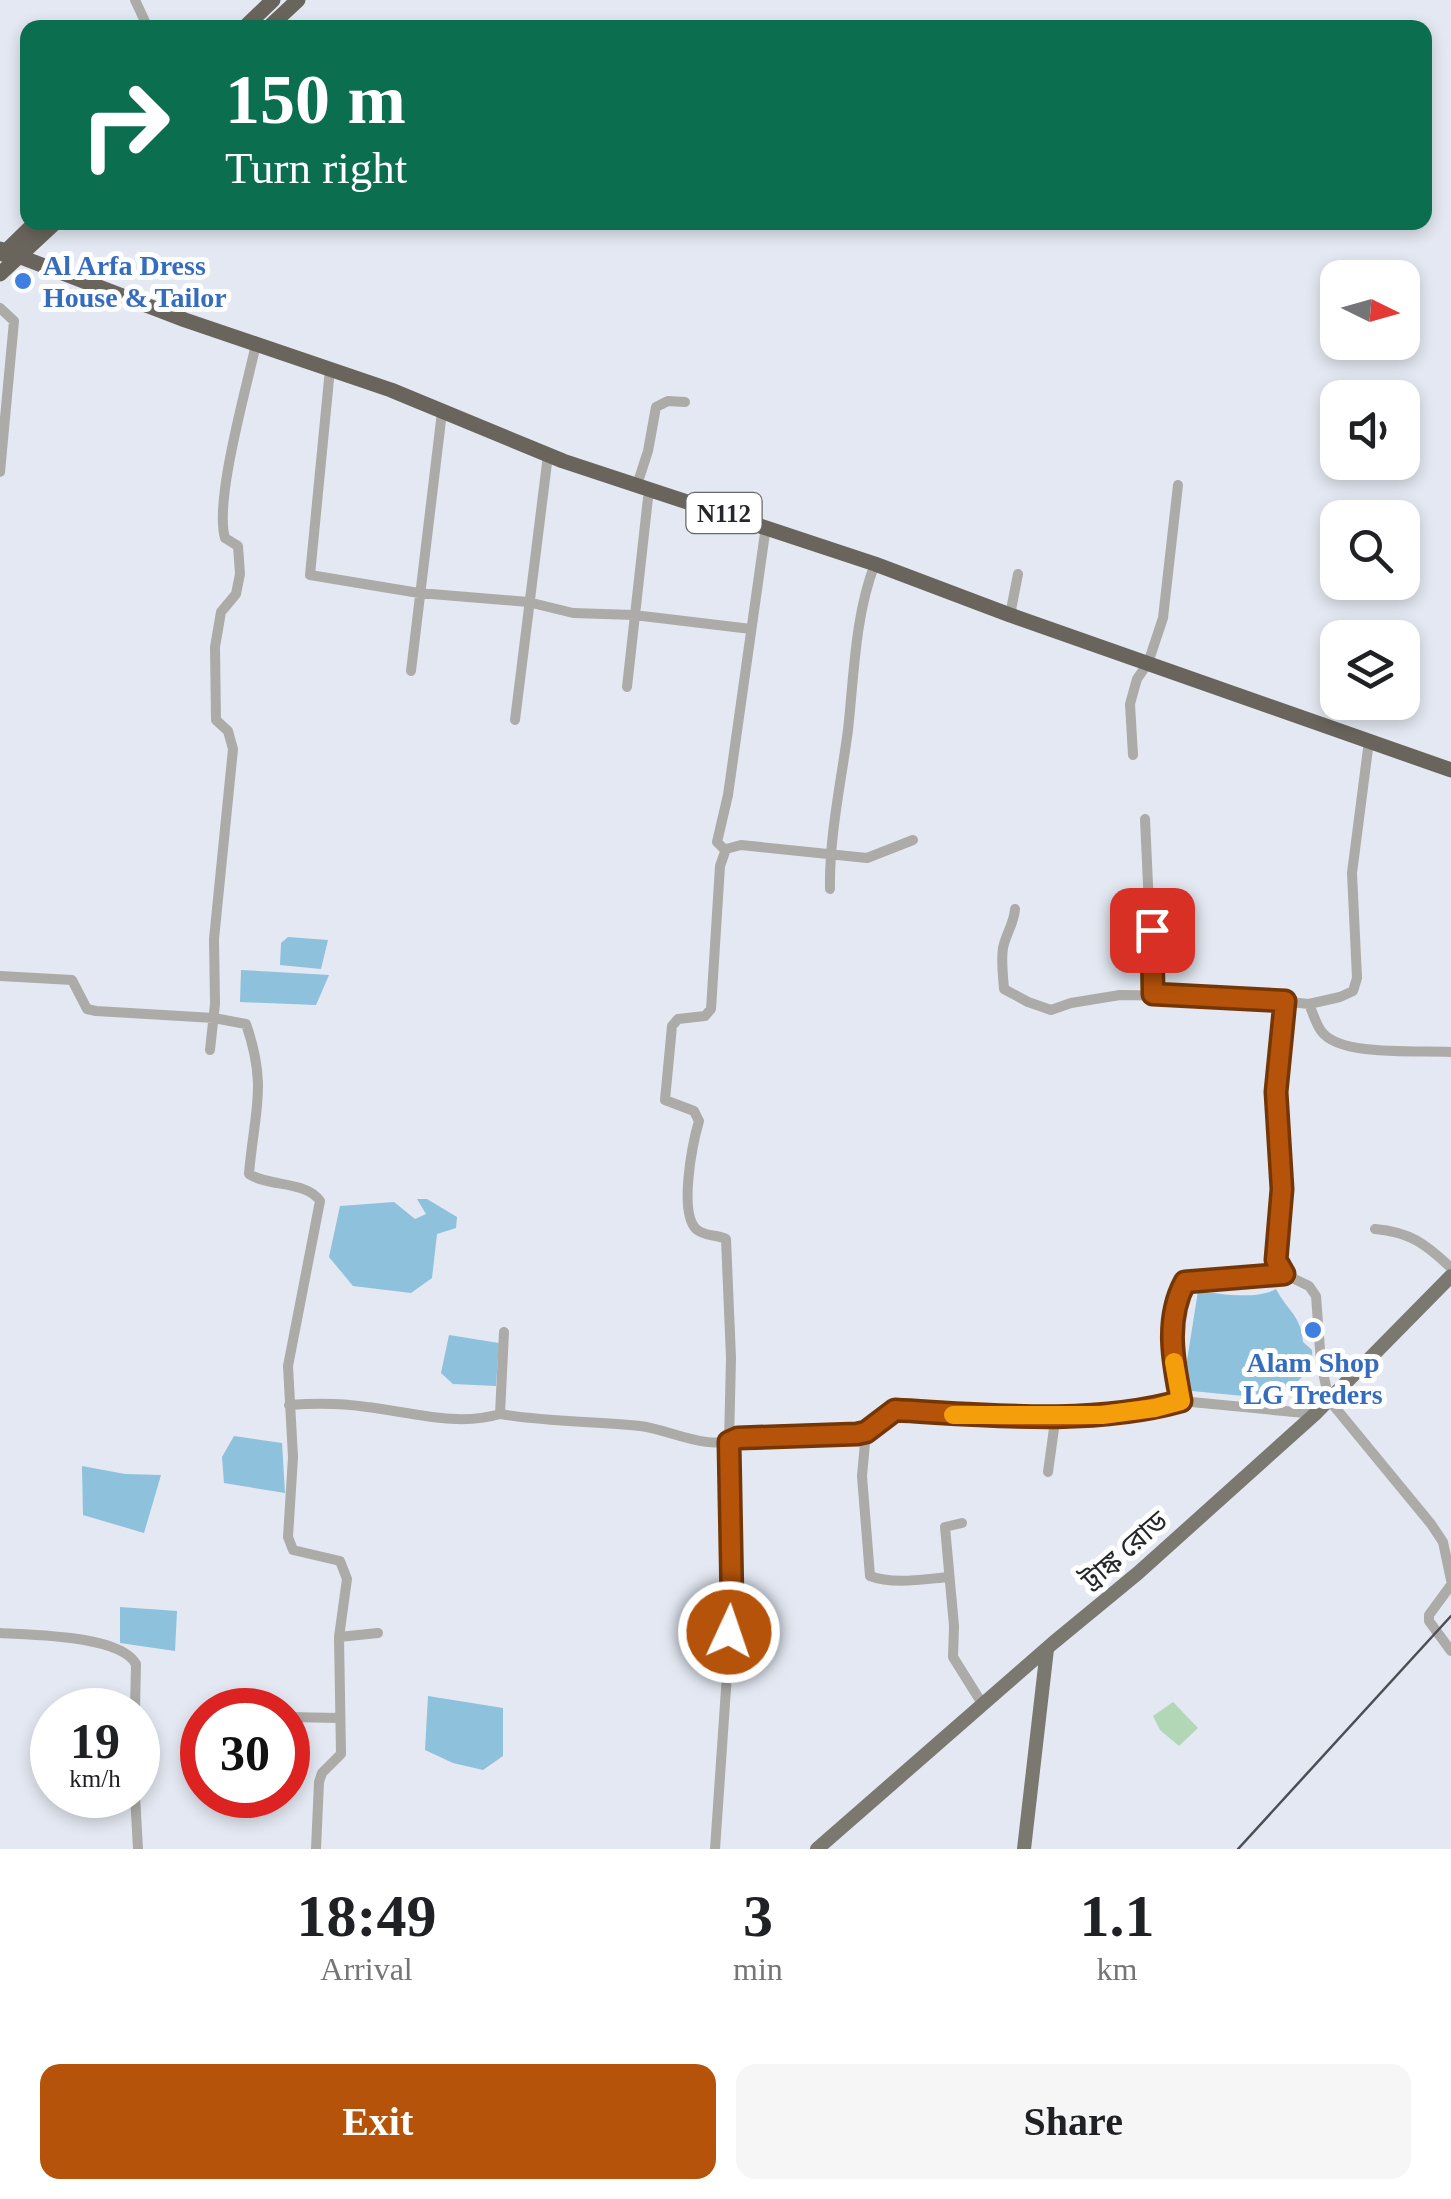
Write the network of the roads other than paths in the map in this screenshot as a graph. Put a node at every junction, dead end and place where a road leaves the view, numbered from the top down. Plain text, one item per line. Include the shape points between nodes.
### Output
1 (273, 0) edge
2 (298, 0) edge
3 (252, 20) edge
4 (277, 20) edge
5 (29, 230) edge
6 (43, 230) edge
7 (7, 253) edge
8 (0, 274) edge
9 (0, 308) edge
10 (256, 344) junction
11 (330, 369) junction
12 (685, 402) dead end
13 (442, 412) junction
14 (548, 455) junction
15 (0, 472) edge
16 (1178, 485) dead end
17 (644, 489) junction
18 (766, 526) junction
19 (875, 564) junction
20 (1018, 574) dead end
21 (419, 593) junction
22 (528, 602) junction
23 (634, 615) junction
24 (1010, 616) junction
25 (751, 629) junction
26 (1148, 662) junction
27 (411, 671) dead end
28 (627, 687) dead end
29 (514, 720) dead end
30 (1369, 740) junction
31 (1133, 754) dead end
32 (1451, 770) edge
33 (1144, 819) dead end
34 (913, 840) dead end
35 (725, 850) junction
36 (830, 854) junction
37 (830, 890) dead end
38 (1015, 909) dead end
39 (0, 976) edge
40 (1153, 994) junction
41 (1285, 1001) junction
42 (1309, 1004) junction
43 (214, 1018) junction
44 (210, 1050) dead end
45 (1451, 1052) edge
46 (1376, 1229) dead end
47 (1451, 1268) edge
48 (1284, 1274) junction
49 (1451, 1276) edge
50 (504, 1332) dead end
51 (1329, 1400) junction
52 (1181, 1401) junction
53 (289, 1405) junction
54 (500, 1414) junction
55 (1056, 1414) junction
56 (1314, 1414) junction
57 (866, 1432) junction
58 (729, 1442) junction
59 (1048, 1472) dead end
60 (962, 1523) dead end
61 (949, 1577) junction
62 (1451, 1582) edge
63 (0, 1633) edge
64 (378, 1633) dead end
65 (339, 1637) junction
66 (1047, 1649) junction
67 (1451, 1651) edge
68 (135, 1688) edge
69 (982, 1705) junction
70 (310, 1717) edge
71 (339, 1718) junction
72 (136, 1818) edge
73 (138, 1849) edge
74 (316, 1849) edge
75 (715, 1849) edge
76 (817, 1849) edge
77 (1024, 1849) edge

1 - 3 highway
2 - 4 highway
5 - 7 highway
6 - 7 highway
7 - 8 highway
7 - 10 highway, N112
9 - 15 street via 14,321
10 - 11 highway, N112
10 - 43 street via 222,524 224,538 238,546 240,574 236,594 221,612 215,647 216,720 233,749 214,939
11 - 13 highway, N112
11 - 21 street via 310,574
12 - 17 street via 656,407
13 - 14 highway, N112
13 - 21 street
14 - 17 highway, N112
14 - 22 street
16 - 26 street via 1163,618
17 - 18 highway, N112
17 - 23 street
18 - 19 highway, N112
18 - 25 street
19 - 24 highway, N112
19 - 36 street
20 - 24 street
21 - 22 street
21 - 27 street
22 - 23 street via 573,613
22 - 29 street
23 - 25 street
23 - 28 street
24 - 26 highway, N112
25 - 35 street via 728,795 717,829
26 - 30 highway, N112
26 - 31 street via 1130,704
30 - 32 highway, N112
30 - 42 street via 1352,874 1357,978 1340,998
33 - 40 street
34 - 36 street via 867,858
35 - 36 street via 741,845
35 - 58 street via 711,1009 674,1022 664,1092 668,1103 698,1116 687,1214 694,1228 726,1240
36 - 37 street
38 - 40 street via 1003,949 1004,989 1052,1010 1107,996
39 - 43 street via 72,980 87,1009 96,1011
40 - 41 street
41 - 42 street
41 - 48 street via 1276,1092 1282,1189 1276,1260
42 - 45 street via 1332,1041
43 - 44 street
43 - 53 street via 246,1024 257,1060 260,1093 249,1174 310,1190 320,1201 288,1366
46 - 47 street via 1402,1232
48 - 51 street via 1316,1296
48 - 52 street via 1185,1282 1175,1300 1172,1353
49 - 51 main road, ট্রাঙ্ক রোড
50 - 54 street
51 - 56 main road, ট্রাঙ্ক রোড
51 - 62 street via 1437,1533
52 - 55 street via 1136,1412
52 - 56 street
53 - 54 street via 363,1406 450,1419
53 - 65 street via 288,1536 293,1550 343,1565
54 - 58 street
55 - 57 street via 895,1410
55 - 59 street
56 - 66 main road, ট্রাঙ্ক রোড
57 - 58 street
57 - 61 street via 862,1476 870,1576
58 - 75 street via 732,1602
60 - 61 street via 945,1527
61 - 69 street via 953,1657
62 - 67 street via 1429,1615
63 - 68 street via 92,1642 124,1652 136,1664
64 - 65 street
65 - 71 street
66 - 69 main road, ট্রাঙ্ক রোড
66 - 77 main road
69 - 76 main road, ট্রাঙ্ক রোড
70 - 71 street
71 - 74 street via 341,1754 319,1782
72 - 73 street

